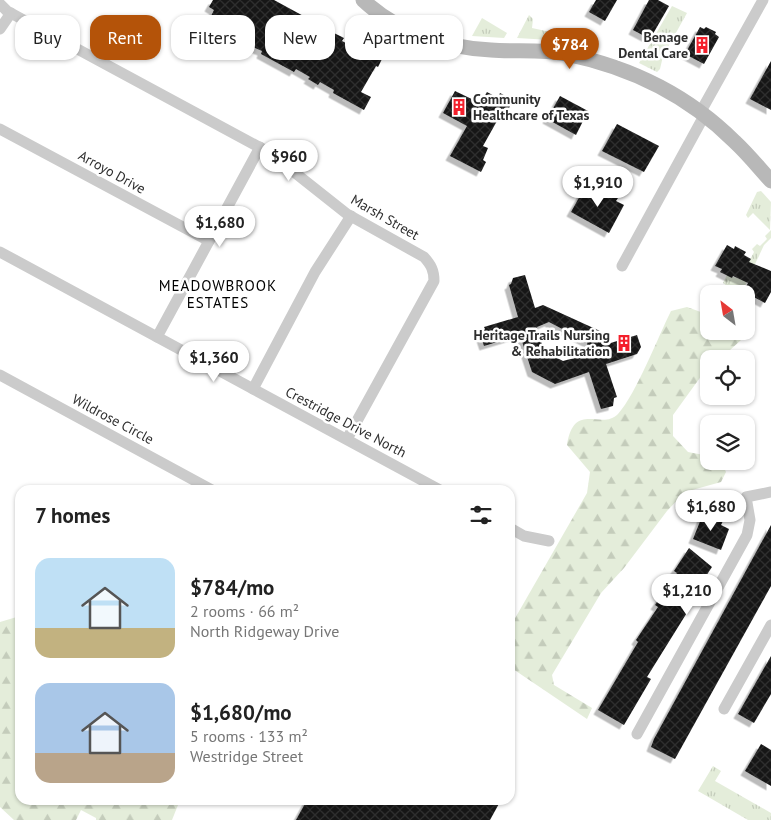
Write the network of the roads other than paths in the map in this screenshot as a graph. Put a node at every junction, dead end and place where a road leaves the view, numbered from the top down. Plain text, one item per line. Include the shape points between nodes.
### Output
1 (363, 0) edge
2 (762, 0) edge
3 (0, 4) edge
4 (11, 13) junction
5 (0, 29) edge
6 (702, 114) junction
7 (0, 129) edge
8 (260, 147) junction
9 (771, 181) edge
10 (351, 216) junction
11 (209, 241) junction
12 (0, 252) edge
13 (622, 266) dead end
14 (157, 337) junction
15 (0, 375) edge
16 (253, 389) junction
17 (347, 439) junction
18 (203, 485) edge
19 (431, 485) edge
20 (771, 492) edge
21 (515, 531) edge
22 (549, 541) dead end
23 (771, 625) edge
24 (724, 709) dead end
25 (637, 734) dead end

1 - 6 street via 409,30 448,43 476,49 564,54 613,66 653,83
2 - 6 street
3 - 4 street, Marsh Street
4 - 5 street
4 - 8 street, Marsh Street
6 - 9 street via 735,142
6 - 13 street
7 - 11 street, Arroyo Drive
8 - 10 street, Marsh Street via 282,160
8 - 11 street
10 - 16 street via 316,272
10 - 17 street, Marsh Street via 424,257 434,272 434,281
11 - 14 street
12 - 14 street, Crestridge Drive North
14 - 16 street, Crestridge Drive North
15 - 18 street, Wildrose Circle
16 - 17 street, Crestridge Drive North
17 - 19 street, Crestridge Drive North
20 - 25 street via 746,497 750,520 747,535
21 - 22 street
23 - 24 street

